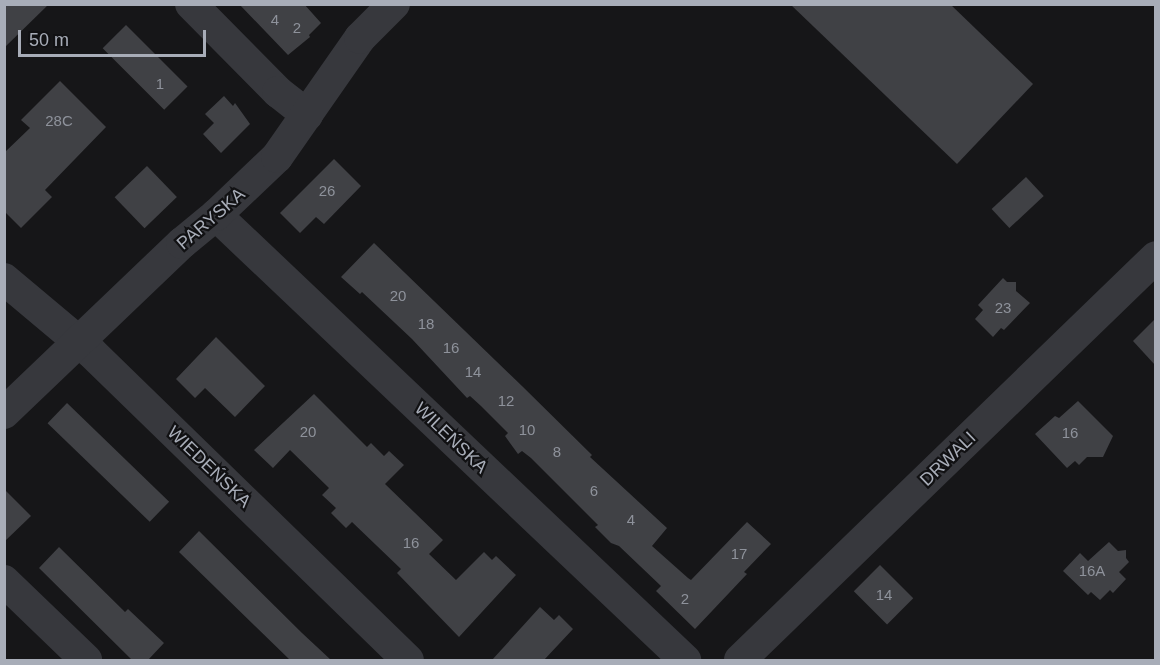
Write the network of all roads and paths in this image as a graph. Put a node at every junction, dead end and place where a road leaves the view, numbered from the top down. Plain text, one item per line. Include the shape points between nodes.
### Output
1 (191, 4) edge
2 (394, 4) edge
3 (307, 115) junction
4 (216, 215) junction
5 (1155, 257) edge
6 (4, 279) edge
7 (78, 341) junction
8 (4, 413) edge
9 (4, 581) edge
10 (86, 660) edge
11 (408, 660) edge
12 (685, 660) edge
13 (740, 660) edge

1 - 3 street via 278,92
2 - 3 street, PARYSKA via 360,38
3 - 4 street, PARYSKA via 277,157
4 - 7 street, PARYSKA
4 - 12 street, WILEŃSKA
5 - 13 street, DRWALI
6 - 7 street, WIEDEŃSKA
7 - 8 street, PARYSKA
7 - 11 street, WIEDEŃSKA
9 - 10 street

